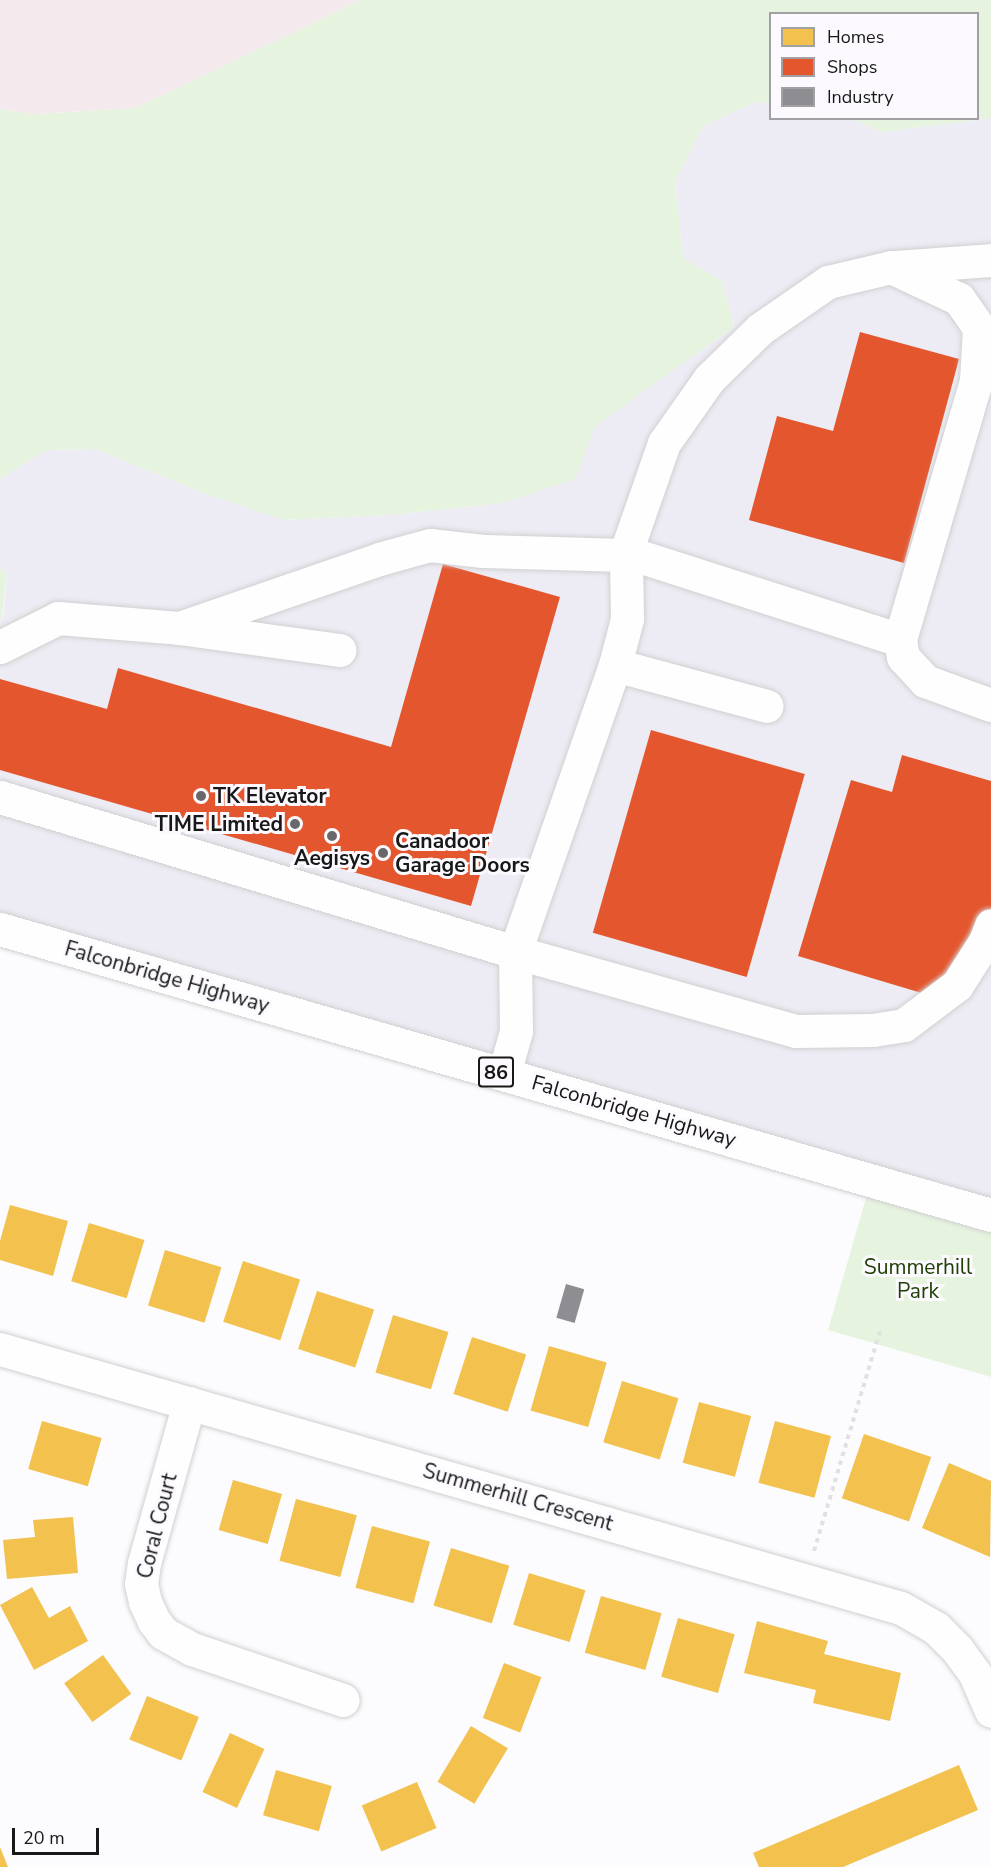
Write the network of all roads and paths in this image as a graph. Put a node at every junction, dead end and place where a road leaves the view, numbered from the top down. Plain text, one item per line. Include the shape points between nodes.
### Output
1 (991, 260) edge
2 (891, 267) junction
3 (626, 554) junction
4 (179, 628) junction
5 (900, 640) junction
6 (0, 647) edge
7 (340, 650) dead end
8 (615, 665) junction
9 (991, 705) edge
10 (767, 706) dead end
11 (0, 797) edge
12 (991, 925) edge
13 (0, 929) edge
14 (515, 952) junction
15 (504, 1074) junction
16 (991, 1215) edge
17 (881, 1328) dead end
18 (0, 1348) edge
19 (189, 1403) junction
20 (806, 1580) junction
21 (343, 1700) dead end
22 (991, 1711) edge

1 - 2 street
2 - 3 street via 828,282 760,329 709,379 664,443
2 - 5 street via 959,299 979,328 976,381
3 - 4 street via 483,552 430,544
3 - 5 street
3 - 8 street via 627,619
4 - 6 street via 58,618
4 - 7 street
5 - 9 street via 903,657 925,681
8 - 10 street
8 - 14 street
11 - 14 street
12 - 14 street via 986,942 957,985 904,1025 873,1030 796,1031
13 - 15 street, Falconbridge Highway / 86
14 - 15 street via 516,1031
15 - 16 street, Falconbridge Highway / 86
17 - 20 path
18 - 19 street, Summerhill Crescent
19 - 20 street, Summerhill Crescent
19 - 21 street, Coral Court via 144,1563 141,1584 154,1621 163,1633 192,1649
20 - 22 street, Summerhill Crescent via 901,1608 936,1628 957,1648 975,1674

